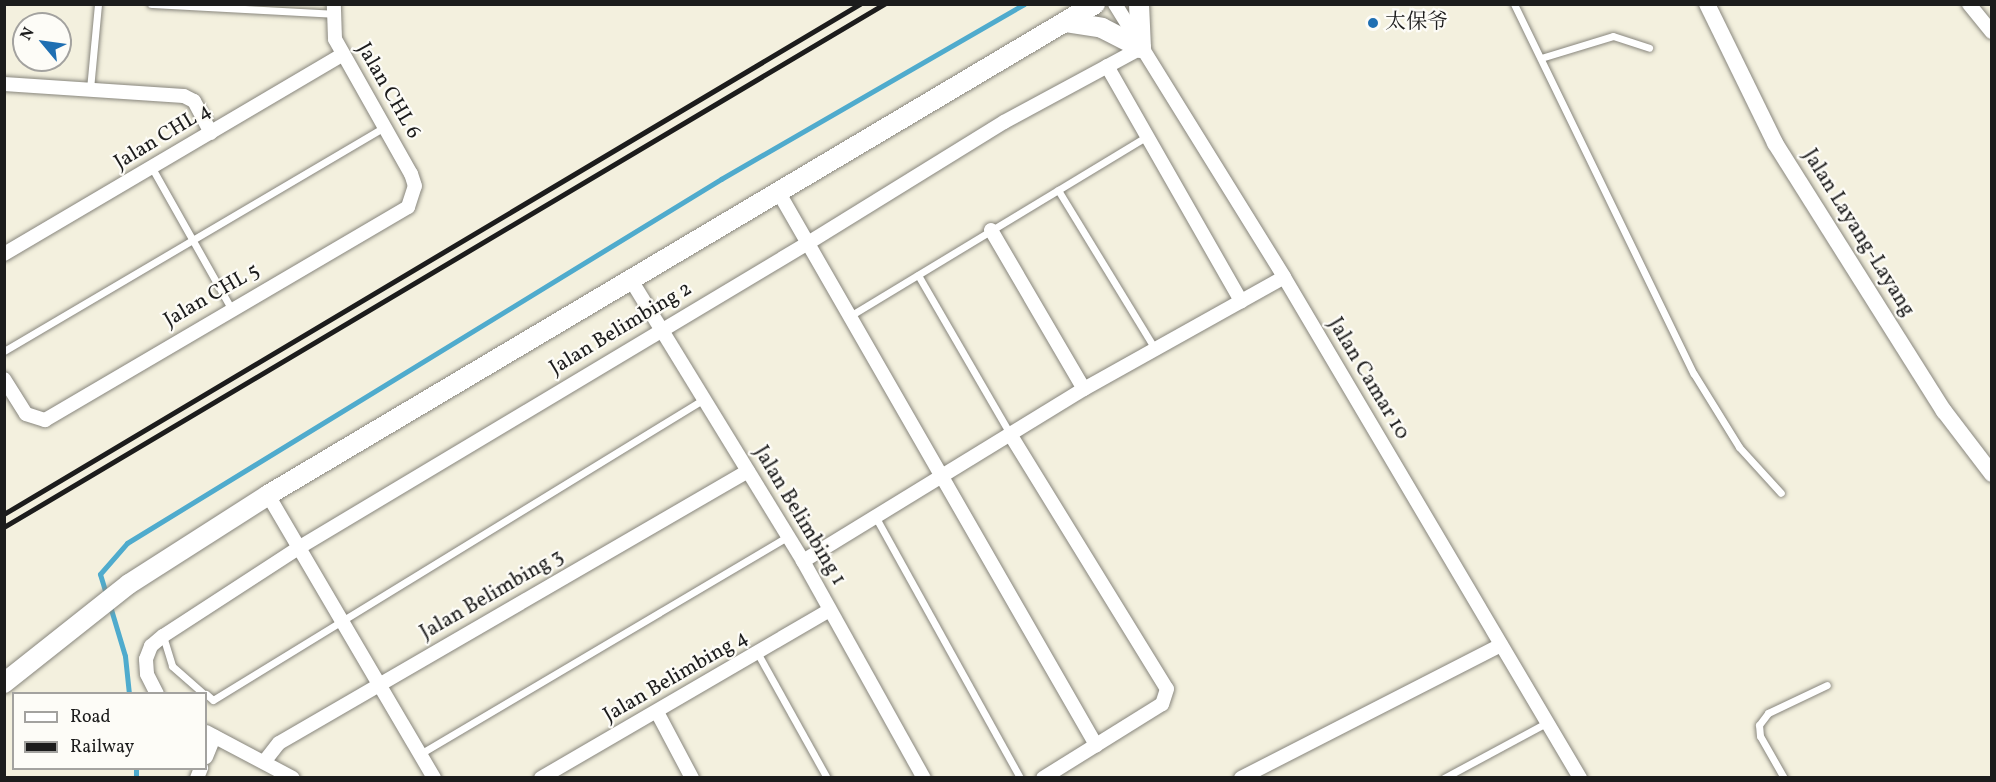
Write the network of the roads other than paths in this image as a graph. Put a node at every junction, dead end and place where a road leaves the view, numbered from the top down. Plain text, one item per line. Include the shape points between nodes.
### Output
1 (98, 4) edge
2 (151, 4) edge
3 (1095, 4) edge
4 (1115, 4) edge
5 (1139, 4) edge
6 (1514, 4) edge
7 (1707, 4) edge
8 (1969, 4) edge
9 (334, 9) edge
10 (1066, 22) junction
11 (1992, 32) edge
12 (1141, 48) junction
13 (1649, 48) dead end
14 (342, 56) junction
15 (1541, 58) junction
16 (1107, 66) junction
17 (4, 84) edge
18 (90, 88) junction
19 (386, 126) junction
20 (211, 133) junction
21 (1147, 136) junction
22 (152, 168) junction
23 (1058, 190) junction
24 (779, 193) junction
25 (413, 196) joint
26 (991, 230) junction
27 (192, 239) junction
28 (808, 243) junction
29 (4, 254) edge
30 (918, 275) junction
31 (1284, 277) junction
32 (632, 280) junction
33 (1241, 301) junction
34 (231, 308) junction
35 (850, 316) junction
36 (661, 328) junction
37 (1155, 349) junction
38 (4, 351) edge
39 (4, 380) edge
40 (1084, 389) junction
41 (704, 399) junction
42 (1010, 434) junction
43 (748, 471) junction
44 (1992, 474) edge
45 (941, 475) junction
46 (1780, 493) dead end
47 (268, 495) junction
48 (875, 516) junction
49 (788, 536) junction
50 (300, 547) junction
51 (803, 561) junction
52 (830, 610) junction
53 (342, 619) junction
54 (163, 636) junction
55 (1501, 645) junction
56 (758, 654) junction
57 (4, 683) edge
58 (380, 685) junction
59 (1827, 685) dead end
60 (156, 692) edge
61 (203, 692) edge
62 (207, 696) edge
63 (657, 712) junction
64 (1548, 722) junction
65 (210, 735) edge
66 (1096, 745) junction
67 (207, 752) edge
68 (420, 754) junction
69 (264, 762) junction
70 (289, 777) edge
71 (434, 777) edge
72 (541, 777) edge
73 (692, 777) edge
74 (827, 777) edge
75 (924, 777) edge
76 (1020, 777) edge
77 (1043, 777) edge
78 (1241, 777) edge
79 (1444, 777) edge
80 (1580, 777) edge
81 (1784, 777) edge

1 - 18 lane
2 - 9 lane
3 - 10 main road
4 - 12 street, Jalan Camar 10
5 - 12 main road
6 - 15 lane
7 - 44 street, Jalan Layang-Layang via 1775,143 1944,411
8 - 11 street
9 - 14 street, Jalan CHL 6 via 334,39
10 - 12 main road via 1101,28
10 - 24 main road
12 - 16 street, Jalan Belimbing 2
12 - 31 street, Jalan Camar 10
13 - 15 lane via 1613,36
14 - 19 street, Jalan CHL 6
14 - 20 street, Jalan CHL 4
15 - 46 lane via 1694,374 1739,447
16 - 21 street
16 - 28 street, Jalan Belimbing 2 via 1004,122
17 - 18 street
18 - 20 street via 184,96 194,101
19 - 25 street, Jalan CHL 6 via 411,174
19 - 27 lane
20 - 22 street, Jalan CHL 4
21 - 23 lane
21 - 33 street
22 - 27 lane
22 - 29 street, Jalan CHL 4
23 - 26 lane
23 - 37 lane
24 - 28 street
24 - 32 main road
25 - 34 street, Jalan CHL 5 via 398,216
26 - 30 lane
26 - 40 street
27 - 34 lane
27 - 38 lane
28 - 35 street
28 - 36 street, Jalan Belimbing 2
30 - 35 lane
30 - 42 lane
31 - 33 street
31 - 55 street, Jalan Camar 10
32 - 36 street, Jalan Belimbing 1
32 - 47 main road
33 - 37 street
34 - 39 street, Jalan CHL 5 via 45,420 26,414
35 - 45 street
36 - 41 street, Jalan Belimbing 1
36 - 50 street, Jalan Belimbing 2
37 - 40 street
40 - 42 street
41 - 43 street, Jalan Belimbing 1
41 - 53 lane
42 - 45 street
42 - 66 street via 1167,689 1162,704
43 - 49 street, Jalan Belimbing 1
43 - 58 street, Jalan Belimbing 3
45 - 48 street
45 - 66 street
47 - 50 street
47 - 57 main road via 129,584
48 - 51 street
48 - 76 lane
49 - 51 street, Jalan Belimbing 1
49 - 68 lane
50 - 53 street
50 - 54 street, Jalan Belimbing 2
51 - 52 street, Jalan Belimbing 1
52 - 56 street, Jalan Belimbing 4
52 - 75 street, Jalan Belimbing 1
53 - 58 street
53 - 62 lane via 213,700
54 - 60 street via 151,646 146,659 147,674
54 - 61 lane via 172,666
55 - 64 street, Jalan Camar 10
55 - 78 street
56 - 63 street, Jalan Belimbing 4
56 - 74 lane
58 - 68 street
58 - 69 street, Jalan Belimbing 3 via 279,743
59 - 81 lane via 1768,713 1759,725 1760,736
63 - 72 street, Jalan Belimbing 4
63 - 73 street
64 - 79 lane
64 - 80 street, Jalan Camar 10
65 - 67 street
65 - 69 street
66 - 77 street
68 - 71 street
69 - 70 street

